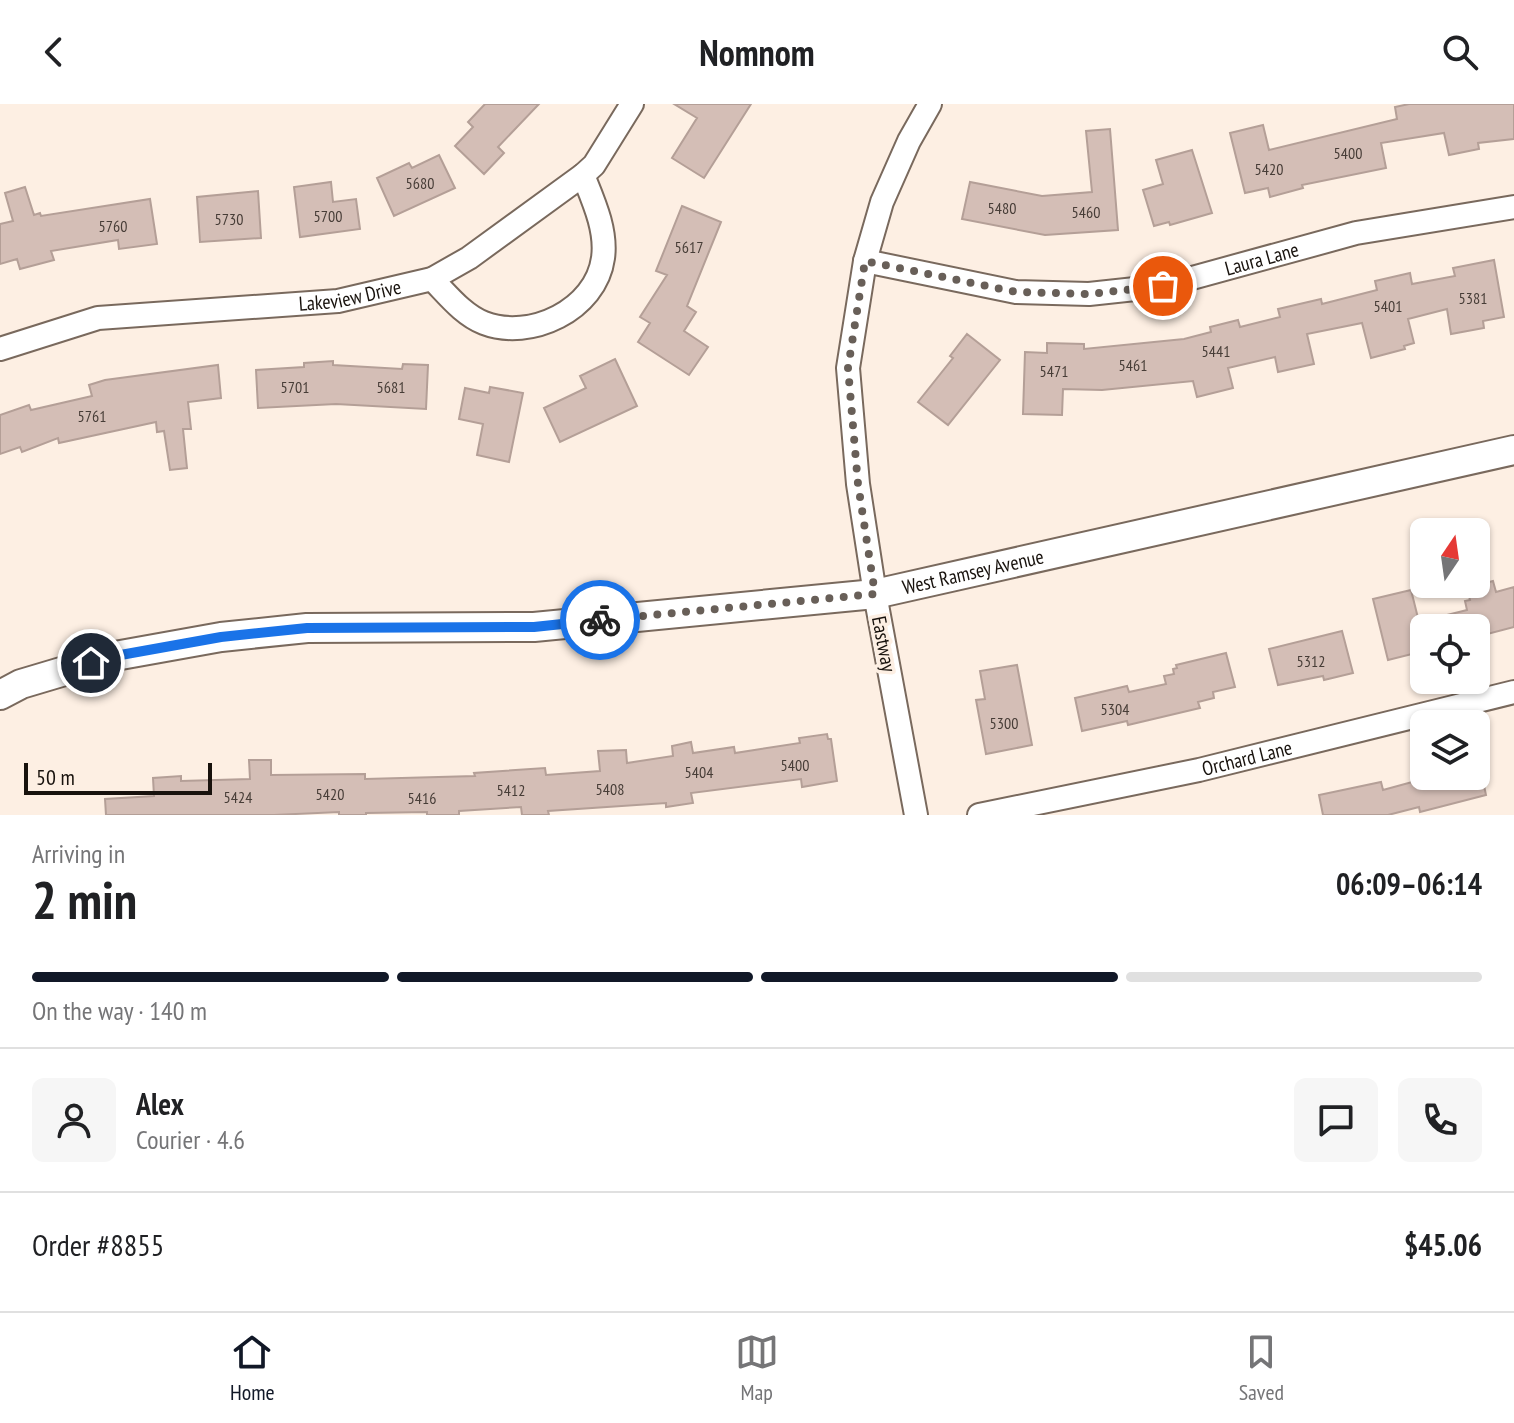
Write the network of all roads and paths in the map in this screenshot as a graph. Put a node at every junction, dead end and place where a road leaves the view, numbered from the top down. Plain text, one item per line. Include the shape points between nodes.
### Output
1 (632, 104) edge
2 (930, 104) edge
3 (583, 175) junction
4 (1514, 207) edge
5 (865, 261) junction
6 (432, 279) junction
7 (0, 349) edge
8 (1514, 450) edge
9 (875, 594) junction
10 (1514, 692) edge
11 (0, 695) edge
12 (916, 815) edge
13 (979, 815) edge

1 - 3 street, Lakeview Drive
2 - 5 street, Eastway via 882,202
3 - 6 street, Lakeview Drive
3 - 6 street via 597,210 603,258 584,297 564,315 514,328 483,323
4 - 5 street, Laura Lane via 1356,233 1163,286 1089,294 1016,292
5 - 9 street, Eastway via 848,368
6 - 7 street, Lakeview Drive via 338,301 98,318
8 - 9 street, West Ramsey Avenue
9 - 11 street, West Ramsey Avenue via 534,627 307,628 221,637 115,656
9 - 12 street, Eastway
10 - 13 street, Orchard Lane via 1199,770

